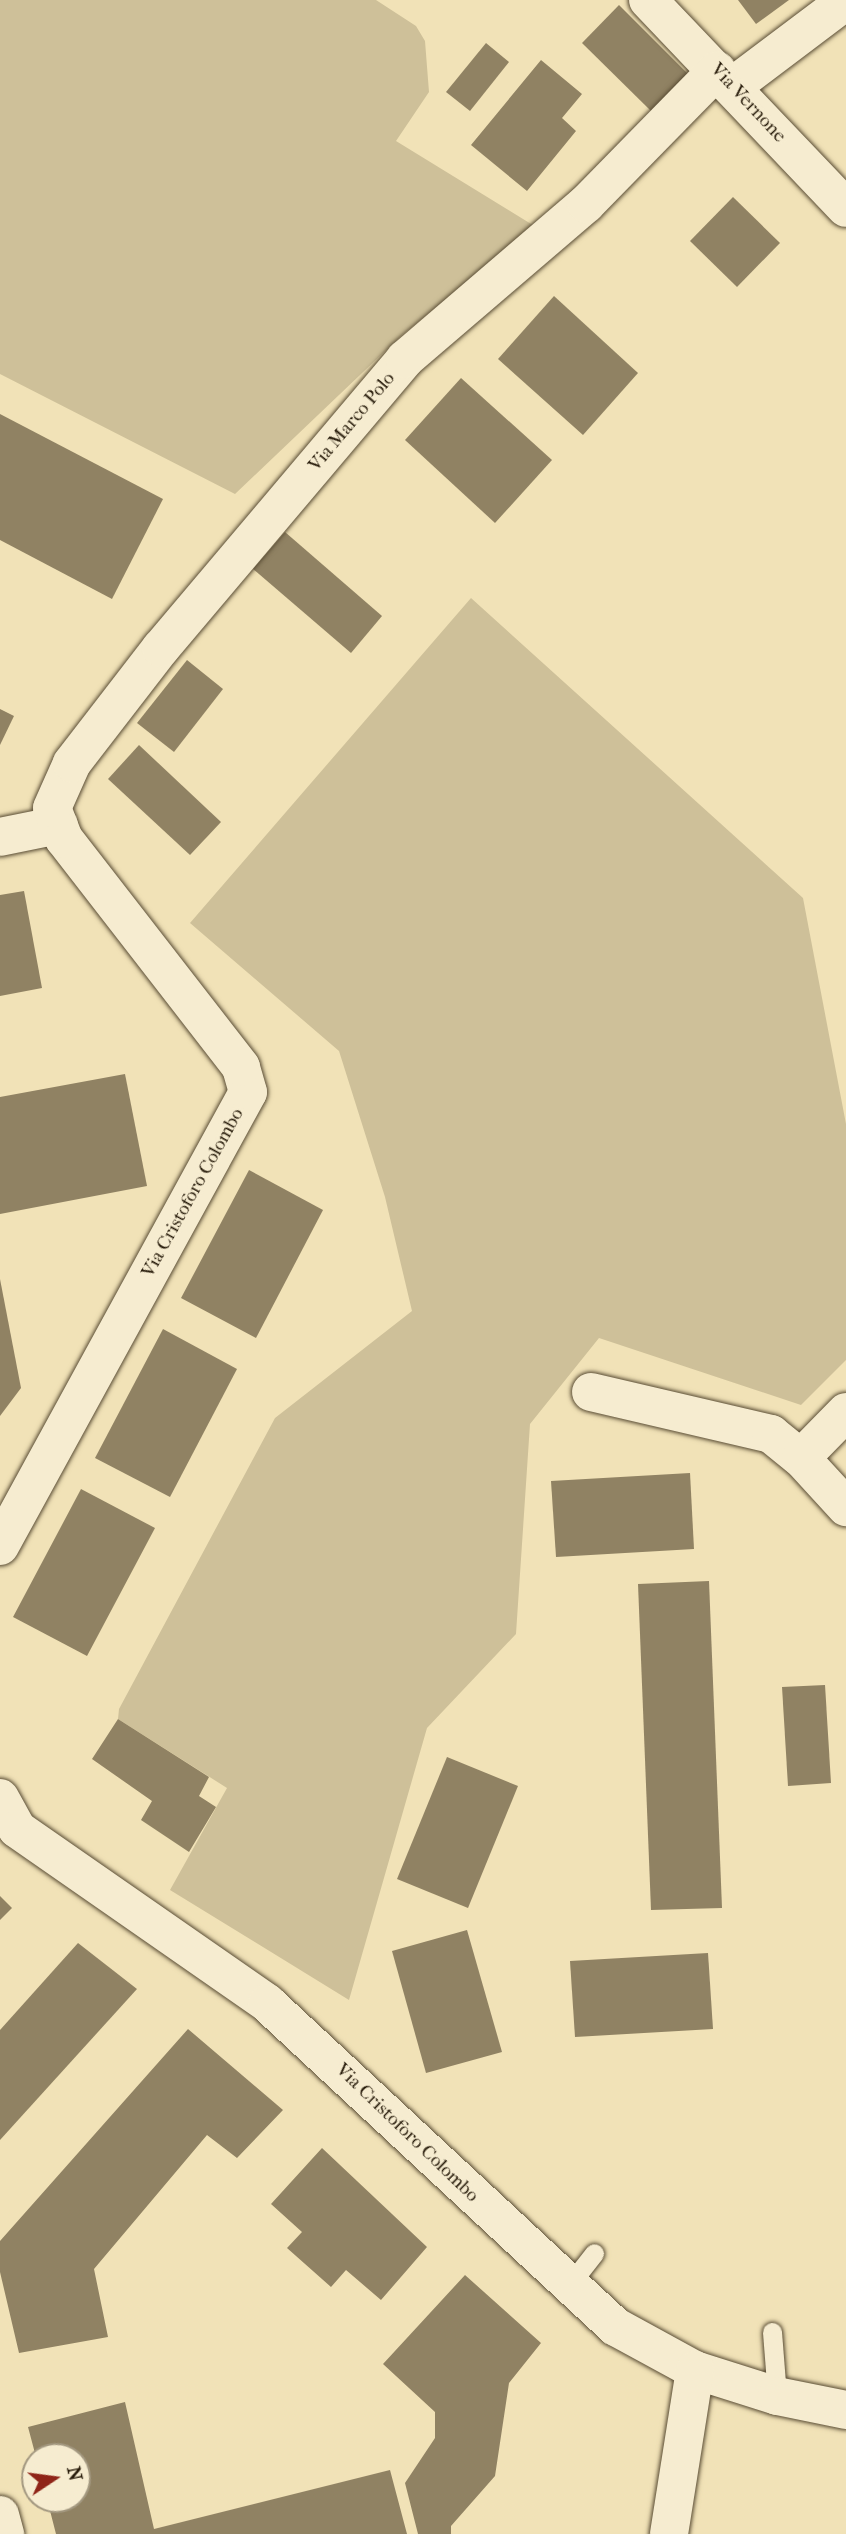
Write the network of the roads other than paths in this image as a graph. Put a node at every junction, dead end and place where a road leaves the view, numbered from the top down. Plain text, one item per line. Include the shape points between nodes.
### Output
1 (648, 0) edge
2 (846, 1) edge
3 (725, 78) junction
4 (846, 208) edge
5 (59, 825) junction
6 (0, 837) edge
7 (591, 1392) dead end
8 (846, 1412) edge
9 (801, 1458) junction
10 (846, 1507) edge
11 (0, 1546) edge
12 (0, 1798) edge
13 (594, 2253) dead end
14 (570, 2284) junction
15 (772, 2332) dead end
16 (695, 2370) junction
17 (776, 2396) junction
18 (846, 2410) edge
19 (0, 2515) edge
20 (5, 2534) edge
21 (669, 2534) edge

1 - 3 street, Via Vernone
2 - 3 street, Via Marco Polo
3 - 4 street, Via Vernone
3 - 5 street, Via Marco Polo via 405,359 161,648 72,763 52,808
5 - 6 street
5 - 11 street, Via Cristoforo Colombo via 64,839 241,1067 248,1092
7 - 9 street via 771,1434
8 - 9 street
9 - 10 street
12 - 14 street, Via Cristoforo Colombo via 17,1829 267,2003
13 - 14 lane
14 - 16 street, Via Cristoforo Colombo via 616,2327
15 - 17 lane
16 - 17 street, Via Cristoforo Colombo
16 - 21 street
17 - 18 street, Via Cristoforo Colombo
19 - 20 street

